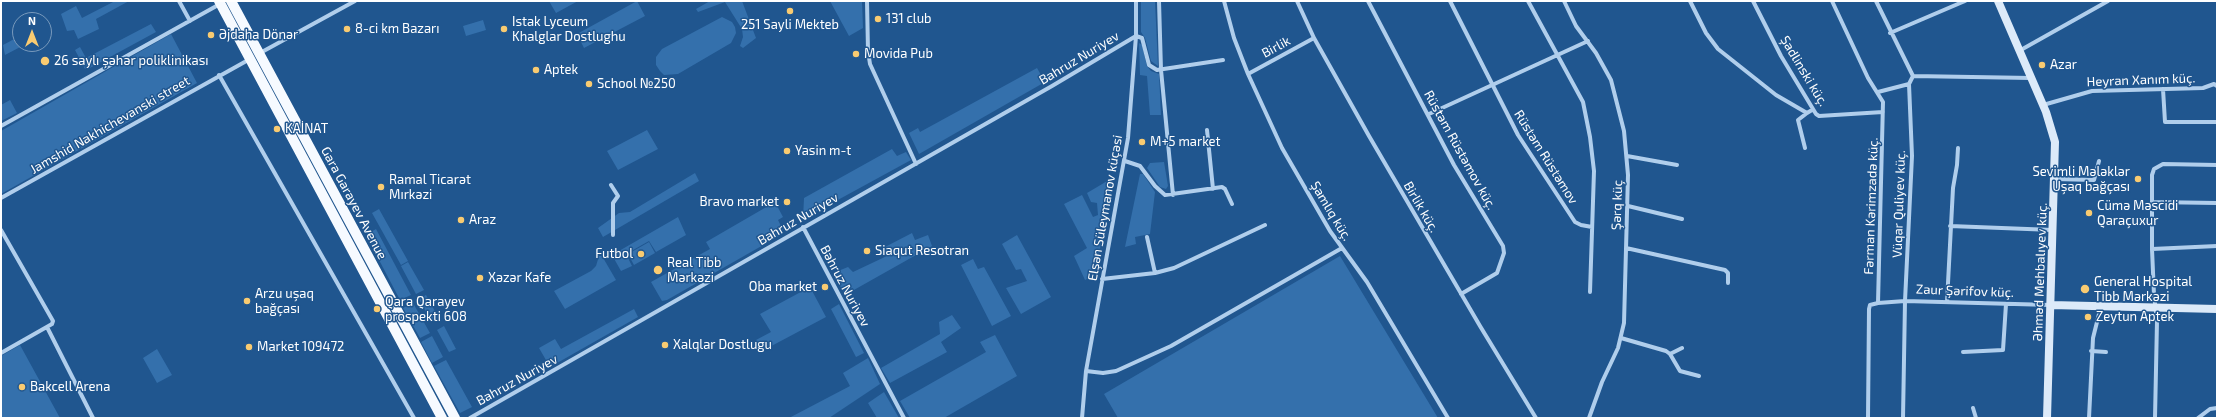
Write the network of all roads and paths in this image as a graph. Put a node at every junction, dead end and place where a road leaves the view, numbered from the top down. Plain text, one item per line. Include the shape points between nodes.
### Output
1 (179, 1) edge
2 (231, 1) edge
3 (355, 1) edge
4 (867, 1) edge
5 (1136, 1) edge
6 (1158, 1) edge
7 (1224, 1) edge
8 (1297, 1) edge
9 (1368, 1) edge
10 (1450, 1) edge
11 (1528, 1) edge
12 (1564, 1) edge
13 (1690, 1) edge
14 (1753, 1) edge
15 (1832, 1) edge
16 (1876, 1) edge
17 (1965, 1) edge
18 (1998, 1) edge
19 (2108, 1) edge
20 (220, 2) edge
21 (190, 21) junction
22 (1890, 33) junction
23 (1136, 36) junction
24 (1314, 38) junction
25 (1588, 41) junction
26 (2019, 51) junction
27 (1557, 55) junction
28 (255, 56) junction
29 (1223, 60) dead end
30 (1161, 70) junction
31 (1248, 74) junction
32 (219, 75) junction
33 (1913, 76) junction
34 (2031, 78) junction
35 (1910, 84) junction
36 (2216, 84) edge
37 (1493, 85) junction
38 (2163, 89) junction
39 (1878, 92) junction
40 (2043, 105) junction
41 (1812, 110) junction
42 (1807, 112) junction
43 (1883, 112) junction
44 (1429, 114) junction
45 (2217, 122) edge
46 (1, 126) edge
47 (1207, 130) dead end
48 (1805, 148) dead end
49 (1958, 148) dead end
50 (1627, 156) junction
51 (1125, 161) junction
52 (2099, 161) dead end
53 (916, 164) junction
54 (1677, 164) dead end
55 (2217, 165) edge
56 (2055, 179) junction
57 (611, 185) dead end
58 (1213, 189) junction
59 (1173, 195) junction
60 (1, 198) edge
61 (2152, 202) junction
62 (2217, 203) edge
63 (1232, 204) dead end
64 (1628, 206) junction
65 (1682, 219) dead end
66 (1265, 225) dead end
67 (1950, 226) junction
68 (803, 227) junction
69 (1592, 227) junction
70 (1, 230) edge
71 (2053, 230) junction
72 (613, 234) dead end
73 (1147, 237) dead end
74 (2217, 246) edge
75 (1342, 248) junction
76 (1626, 248) junction
77 (2152, 249) junction
78 (1155, 273) junction
79 (1102, 279) junction
80 (1728, 283) dead end
81 (1590, 292) dead end
82 (1461, 294) junction
83 (1905, 301) junction
84 (1947, 302) junction
85 (1878, 303) junction
86 (2006, 304) junction
87 (2051, 305) junction
88 (2101, 306) junction
89 (2155, 308) junction
90 (2217, 309) edge
91 (47, 327) junction
92 (1621, 338) junction
93 (1682, 348) dead end
94 (2091, 351) junction
95 (1964, 352) dead end
96 (2106, 352) dead end
97 (1, 353) edge
98 (1670, 354) junction
99 (1086, 371) junction
100 (1699, 376) dead end
101 (1973, 408) dead end
102 (2217, 408) edge
103 (93, 418) edge
104 (414, 418) edge
105 (442, 418) edge
106 (455, 418) edge
107 (470, 418) edge
108 (904, 418) edge
109 (1082, 418) edge
110 (1448, 418) edge
111 (1536, 418) edge
112 (1589, 418) edge
113 (1868, 418) edge
114 (1903, 418) edge
115 (1976, 418) edge
116 (2047, 418) edge
117 (2089, 418) edge
118 (2155, 418) edge
119 (2198, 418) edge

1 - 21 street
2 - 28 main road, Gara Garayev Avenue
3 - 28 street, Jamshid Nakhichevanski street
4 - 53 street via 870,64
5 - 23 street, Elşən Süleymanov küçəsi
6 - 30 street
7 - 31 street, Şamlıq küç. via 1234,38
8 - 24 street, Birlik küç.
9 - 44 street, Rüstəm Rüstəmov küç.
10 - 37 street, Rüstəm Rüstəmov
11 - 27 street, Rüstəm Rüstəmov
12 - 25 street, Şərq küç via 1576,26
13 - 42 street via 1706,33 1718,49 1776,95
14 - 41 street, Şadlinski küç.
15 - 39 street, Fərman Kərimzadə küç. via 1868,78
16 - 22 street
17 - 22 street
18 - 26 street, Əhməd Mehbalıyev küç.
19 - 26 street
20 - 21 street
20 - 28 main road, Gara Garayev Avenue
21 - 46 street
22 - 33 street
23 - 30 street via 1143,41 1150,67
23 - 51 street, Elşən Süleymanov küçəsi
23 - 53 street, Bahruz Nuriyev
24 - 31 street, Birlik
24 - 82 street, Birlik küç.
25 - 27 street
25 - 50 street, Şərq küç via 1611,80 1624,131
26 - 34 street, Əhməd Mehbalıyev küç.
27 - 37 street
27 - 69 street, Rüstəm Rüstəmov via 1585,109 1594,171
28 - 32 street, Jamshid Nakhichevanski street
28 - 105 main road, Gara Garayev Avenue
28 - 106 main road, Gara Garayev Avenue
29 - 30 street
30 - 59 street
31 - 75 street, Şamlıq küç. via 1282,148
32 - 60 street, Jamshid Nakhichevanski street
32 - 104 street
33 - 34 street
33 - 35 street, Vüqar Quliyev küç.
34 - 40 street, Əhməd Mehbalıyev küç.
35 - 39 street
35 - 83 street, Vüqar Quliyev küç. via 1912,156
36 - 38 street, Heyran Xanım küç. via 2203,88
37 - 44 street
37 - 69 street, Rüstəm Rüstəmov via 1518,136 1575,222
38 - 40 street, Heyran Xanım küç. via 2092,91
38 - 45 street via 2165,122
39 - 43 street, Fərman Kərimzadə küç. via 1883,102
40 - 56 street, Əhməd Mehbalıyev küç. via 2052,126 2055,142
41 - 42 street
41 - 43 street, Şadlinski küç. via 1819,116
42 - 48 street via 1798,120
43 - 85 street, Fərman Kərimzadə küç.
44 - 82 street, Rüstəm Rüstəmov küç. via 1465,184 1503,246 1504,253 1497,273
47 - 58 street
49 - 67 street
50 - 54 street
50 - 64 street, Şərq küç
51 - 59 street via 1140,166 1165,195
51 - 79 street, Elşən Süleymanov küçəsi
52 - 56 street via 2094,180
53 - 68 street, Bahruz Nuriyev
55 - 61 street via 2163,164 2154,170 2152,175
56 - 71 street, Əhməd Mehbalıyev küç.
57 - 72 street via 618,196 613,203
58 - 59 street
58 - 63 street via 1225,189
61 - 62 street
61 - 77 street
64 - 65 street
64 - 76 street, Şərq küç
66 - 78 street via 1174,268
67 - 71 street
67 - 84 street
68 - 107 street, Bahruz Nuriyev
68 - 108 street, Bəhruz Nuriyev
69 - 81 street, Rüstəm Rüstəmov
70 - 91 street via 51,317 52,324
71 - 87 street, Əhməd Mehbalıyev küç.
73 - 78 street
74 - 77 street
75 - 99 street via 1171,346 1116,371
75 - 110 street, Şamlıq küç. via 1367,282
76 - 80 street via 1725,270 1728,273
76 - 92 street, Şərq küç via 1624,323
77 - 89 street
78 - 79 street
79 - 99 street, Elşən Süleymanov küçəsi
82 - 111 street, Birlik küç.
83 - 84 street, Zaur Şərifov küç.
83 - 85 street, Zaur Şərifov küç.
83 - 114 street, Vüqar Quliyev küç.
84 - 86 street, Zaur Şərifov küç.
85 - 113 street via 1870,305 1869,309
86 - 87 street, Zaur Şərifov küç.
86 - 95 street via 2004,350
87 - 88 street, Zaur Şərifov küç.
87 - 116 street, Əhməd Mehbalıyev küç.
88 - 89 street, Zaur Şərifov küç.
88 - 94 street
89 - 90 street, Zaur Şərifov küç.
89 - 118 street
91 - 97 street
91 - 103 street
92 - 98 street
92 - 112 street, Şərq küç
93 - 98 street
94 - 96 street
94 - 117 street
98 - 100 street via 1680,371
99 - 109 street, Elşən Süleymanov küçəsi
101 - 115 street
102 - 119 street via 2210,409

